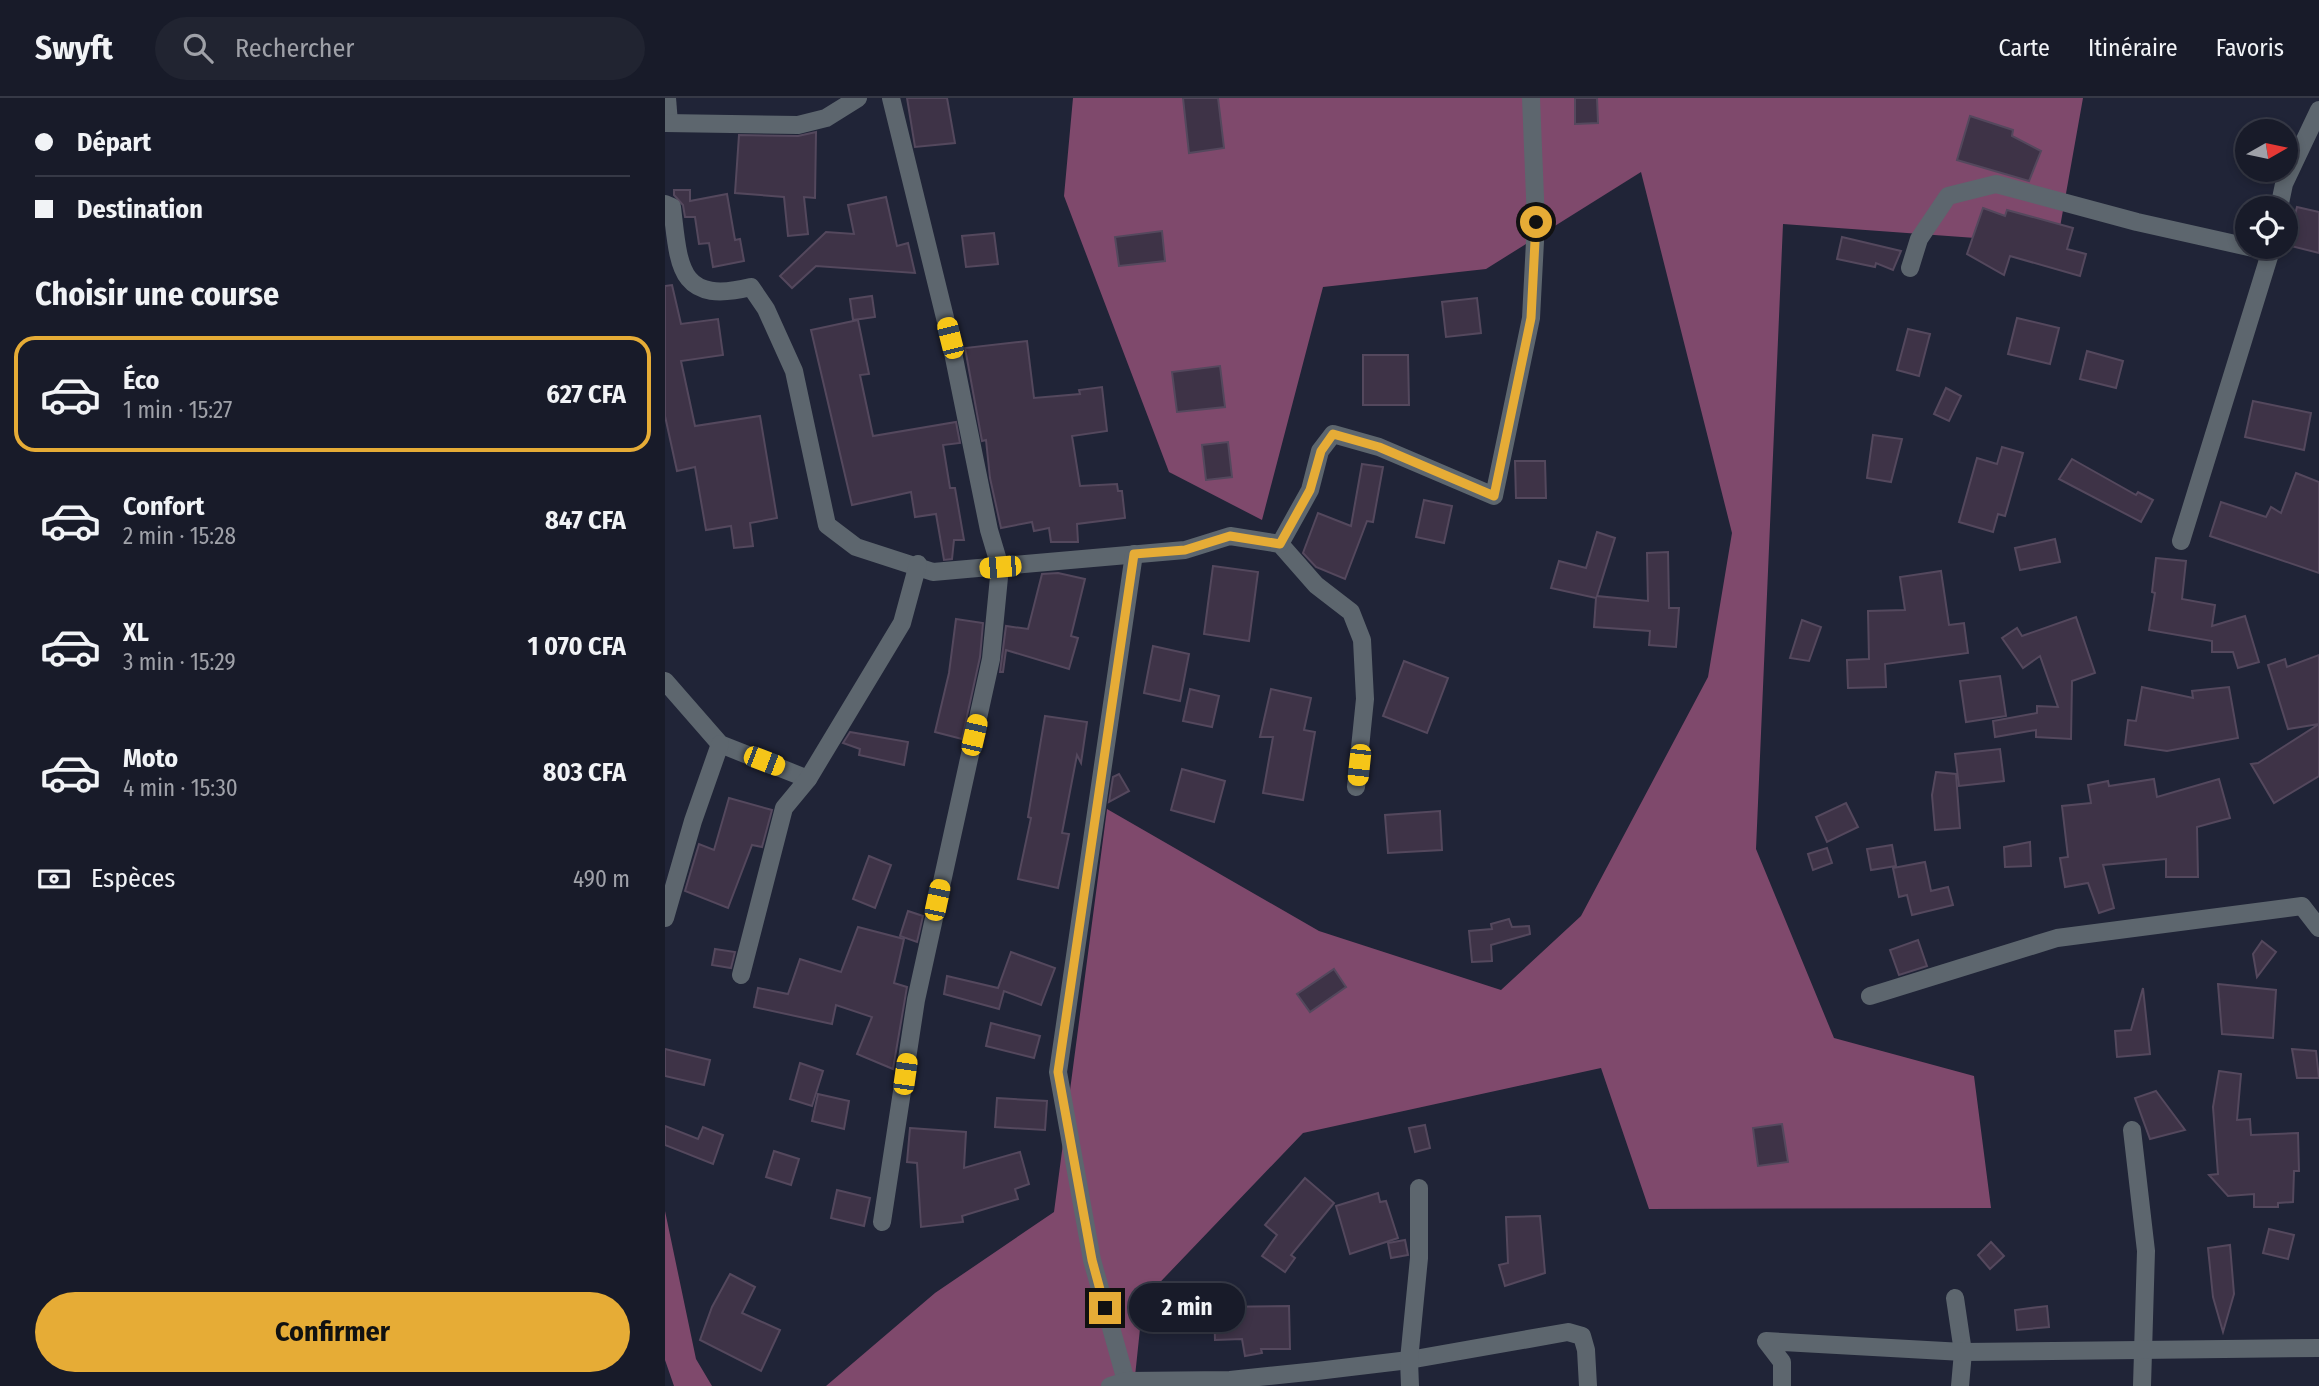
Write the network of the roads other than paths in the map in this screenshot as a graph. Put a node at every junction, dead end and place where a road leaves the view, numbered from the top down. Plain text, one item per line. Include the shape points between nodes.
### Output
1 (667, 98) edge
2 (859, 98) edge
3 (891, 98) edge
4 (1531, 98) edge
5 (2319, 110) edge
6 (667, 123) edge
7 (2282, 196) edge
8 (665, 204) edge
9 (2235, 242) edge
10 (2269, 259) edge
11 (1910, 268) dead end
12 (2181, 541) dead end
13 (1280, 544) junction
14 (1134, 554) junction
15 (918, 564) junction
16 (1000, 567) junction
17 (665, 681) edge
18 (720, 744) junction
19 (808, 779) junction
20 (1356, 787) dead end
21 (665, 918) edge
22 (2319, 928) edge
23 (741, 975) dead end
24 (1870, 996) dead end
25 (2132, 1130) dead end
26 (1419, 1188) dead end
27 (882, 1222) dead end
28 (1955, 1298) dead end
29 (2319, 1348) edge
30 (2143, 1351) junction
31 (1963, 1352) junction
32 (1409, 1360) junction
33 (1230, 1383) edge
34 (1118, 1384) edge
35 (1410, 1386) edge
36 (1588, 1386) edge
37 (1782, 1386) edge
38 (1960, 1386) edge
39 (2142, 1386) edge

1 - 6 street
2 - 6 street via 826,118 798,125
3 - 16 street
4 - 13 street via 1536,222 1531,318 1494,496 1379,447 1333,434 1321,451 1310,490
5 - 7 street
8 - 15 street via 672,207 682,273 695,286 722,294 751,287 767,309 794,371 827,525 856,547
9 - 11 street via 1996,184 1948,196 1919,239
10 - 12 street
13 - 14 street via 1230,536 1185,550
13 - 20 street via 1316,585 1351,612 1362,640 1365,699
14 - 16 street
14 - 34 street via 1058,1072
15 - 16 street via 933,572
15 - 19 street via 902,623
16 - 27 street via 991,659 916,1000
17 - 18 street
18 - 19 street
18 - 21 street
19 - 23 street via 784,808
22 - 24 street via 2302,906 2057,938
25 - 30 street via 2146,1251
26 - 32 street via 1419,1258
28 - 31 street
29 - 30 street
30 - 31 street
30 - 39 street
31 - 37 street via 1766,1341 1782,1362
31 - 38 street
32 - 33 street
32 - 35 street
32 - 36 street via 1568,1332 1582,1336
33 - 34 street

